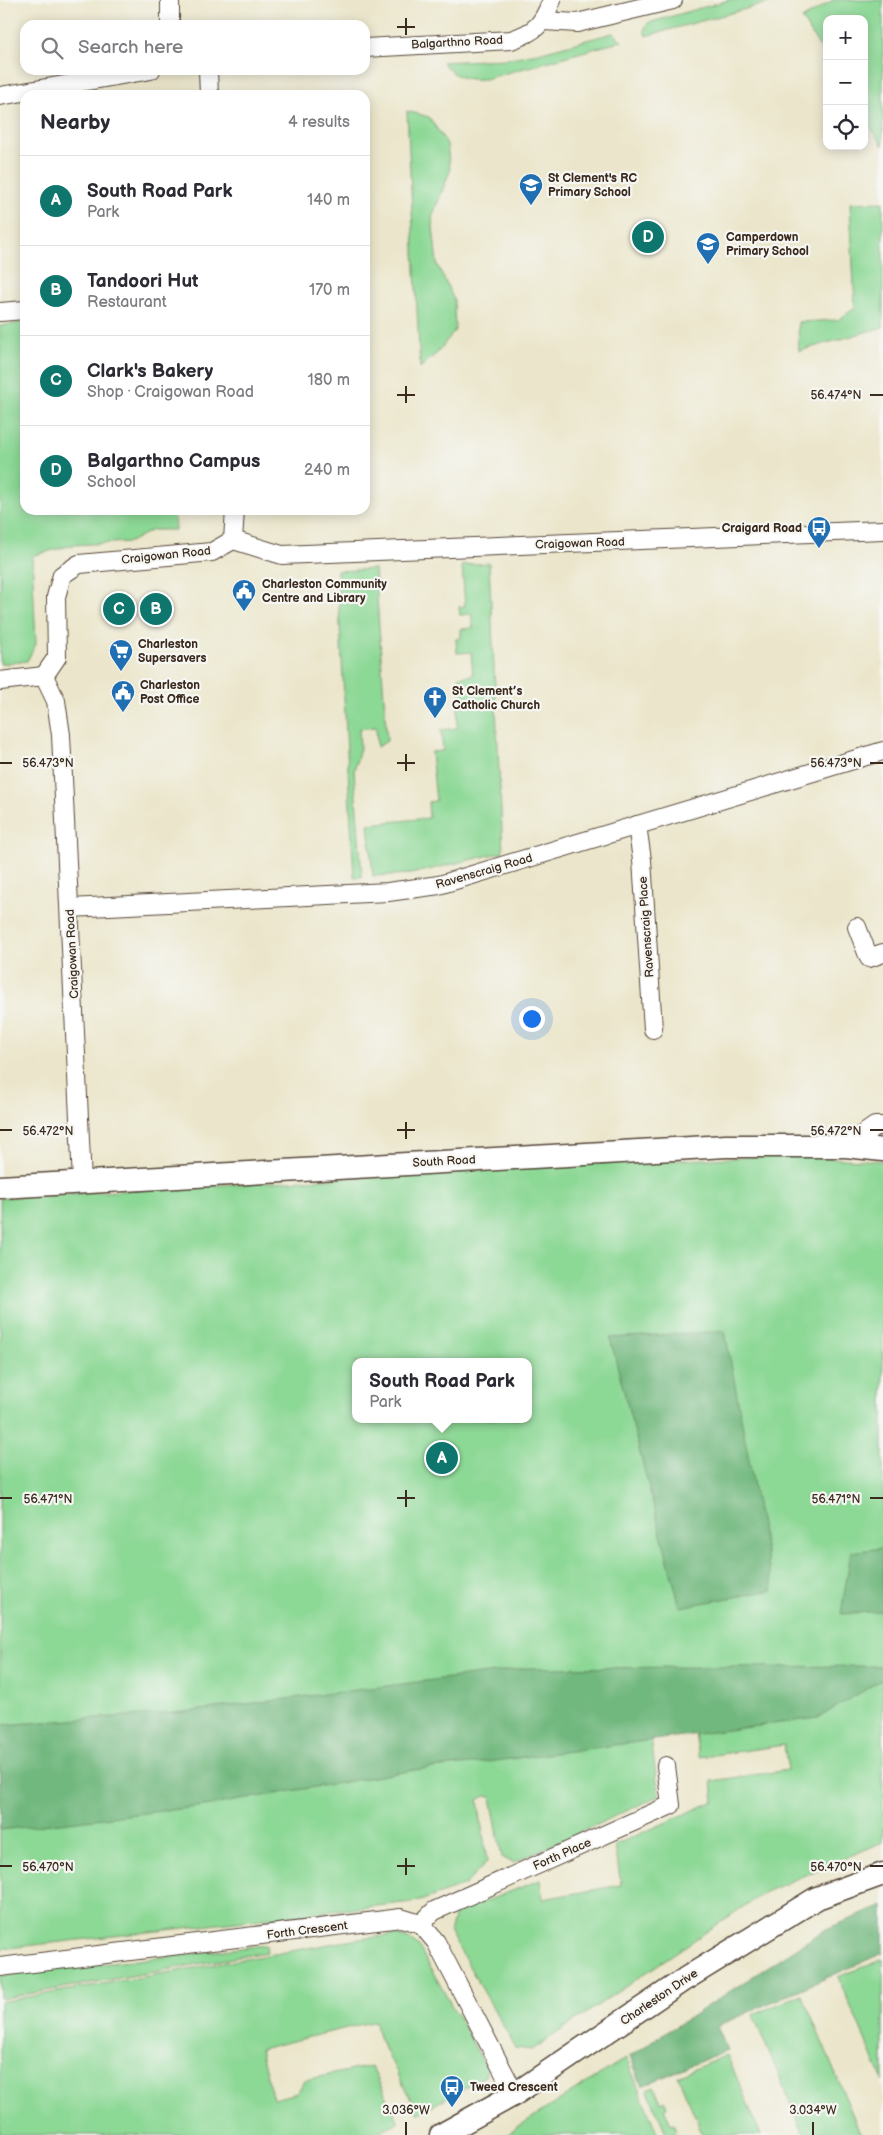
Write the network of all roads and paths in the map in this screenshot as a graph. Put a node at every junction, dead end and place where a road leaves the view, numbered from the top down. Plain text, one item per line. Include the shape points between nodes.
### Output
1 (170, 0) edge
2 (552, 0) edge
3 (673, 0) edge
4 (170, 20) edge
5 (544, 21) junction
6 (370, 48) edge
7 (122, 75) edge
8 (208, 75) edge
9 (35, 90) edge
10 (209, 90) edge
11 (20, 93) edge
12 (0, 96) edge
13 (20, 310) edge
14 (0, 312) edge
15 (235, 515) edge
16 (883, 530) edge
17 (233, 540) junction
18 (44, 676) junction
19 (0, 681) edge
20 (883, 751) edge
21 (637, 826) junction
22 (70, 908) junction
23 (856, 927) dead end
24 (883, 953) edge
25 (653, 1029) dead end
26 (883, 1126) edge
27 (846, 1146) junction
28 (883, 1150) edge
29 (82, 1182) junction
30 (0, 1187) edge
31 (666, 1766) dead end
32 (883, 1874) edge
33 (421, 1924) junction
34 (0, 1967) edge
35 (515, 2094) junction
36 (441, 2135) edge

1 - 4 street
2 - 5 street
3 - 5 street via 577,23
5 - 6 street, Balgarthno Road via 530,33 511,40
7 - 9 street
8 - 10 street
11 - 12 street
13 - 14 street
15 - 17 street
16 - 17 street, Craigowan Road via 282,555
17 - 18 street, Craigowan Road via 212,552 79,564 62,575 56,597 57,657
18 - 19 street
18 - 22 street, Craigowan Road via 56,702 61,735
20 - 21 street, Ravenscraig Road
21 - 22 street, Ravenscraig Road via 440,885 388,892
21 - 25 street, Ravenscraig Place
22 - 29 street, Craigowan Road
23 - 24 street via 869,958
26 - 27 street via 876,1126
27 - 28 street, South Road
27 - 29 street, South Road via 726,1146 576,1153
29 - 30 street, South Road
31 - 33 street, Forth Place via 671,1805 434,1911
32 - 35 street, Charleston Drive via 818,1898 686,1978
33 - 34 street, Forth Crescent via 401,1918
33 - 35 street via 436,1942
35 - 36 street, Charleston Drive

